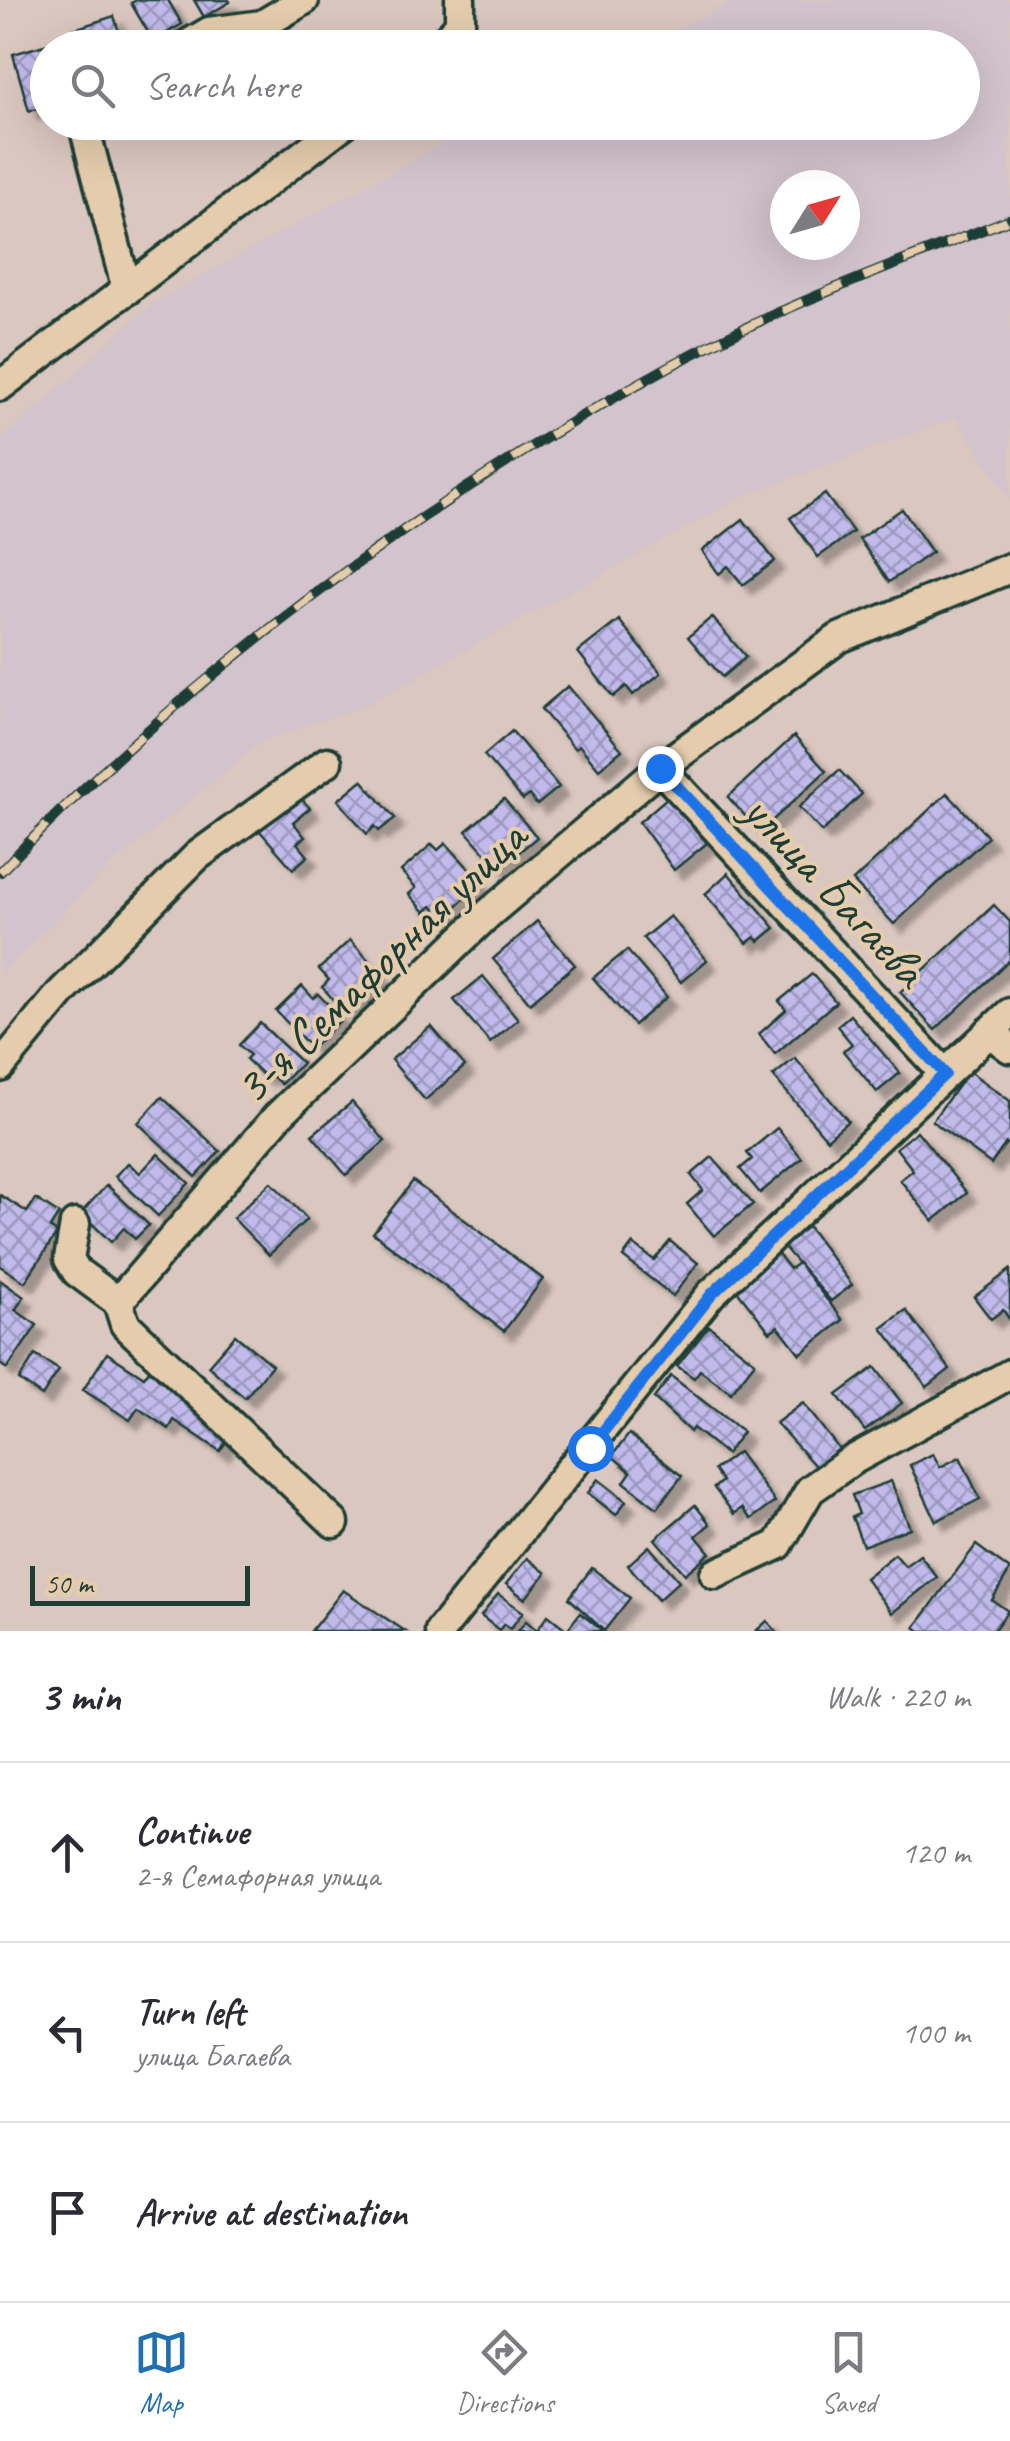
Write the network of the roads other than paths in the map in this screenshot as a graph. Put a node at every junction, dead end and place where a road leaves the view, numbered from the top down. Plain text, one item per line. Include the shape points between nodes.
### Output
1 (304, 0) edge
2 (460, 0) edge
3 (224, 30) edge
4 (455, 30) edge
5 (88, 140) edge
6 (323, 140) edge
7 (128, 290) junction
8 (1, 382) edge
9 (1008, 571) edge
10 (327, 762) dead end
11 (660, 768) junction
12 (1010, 1013) edge
13 (1000, 1040) edge
14 (0, 1067) edge
15 (945, 1074) junction
16 (75, 1224) dead end
17 (118, 1302) junction
18 (1010, 1374) edge
19 (334, 1523) dead end
20 (715, 1574) dead end
21 (440, 1631) edge

1 - 3 street via 262,25
2 - 4 street
5 - 7 street
6 - 7 street
7 - 8 street
9 - 11 street, 3-я Семафорная улица via 838,638
10 - 14 street via 198,856 61,992
11 - 15 street, улица Багаева
11 - 17 street, 3-я Семафорная улица via 488,914 278,1116
12 - 13 street
13 - 15 street
15 - 21 street via 712,1294
16 - 17 street via 69,1259
17 - 19 street via 125,1324
18 - 20 street via 851,1462 810,1490 778,1545

